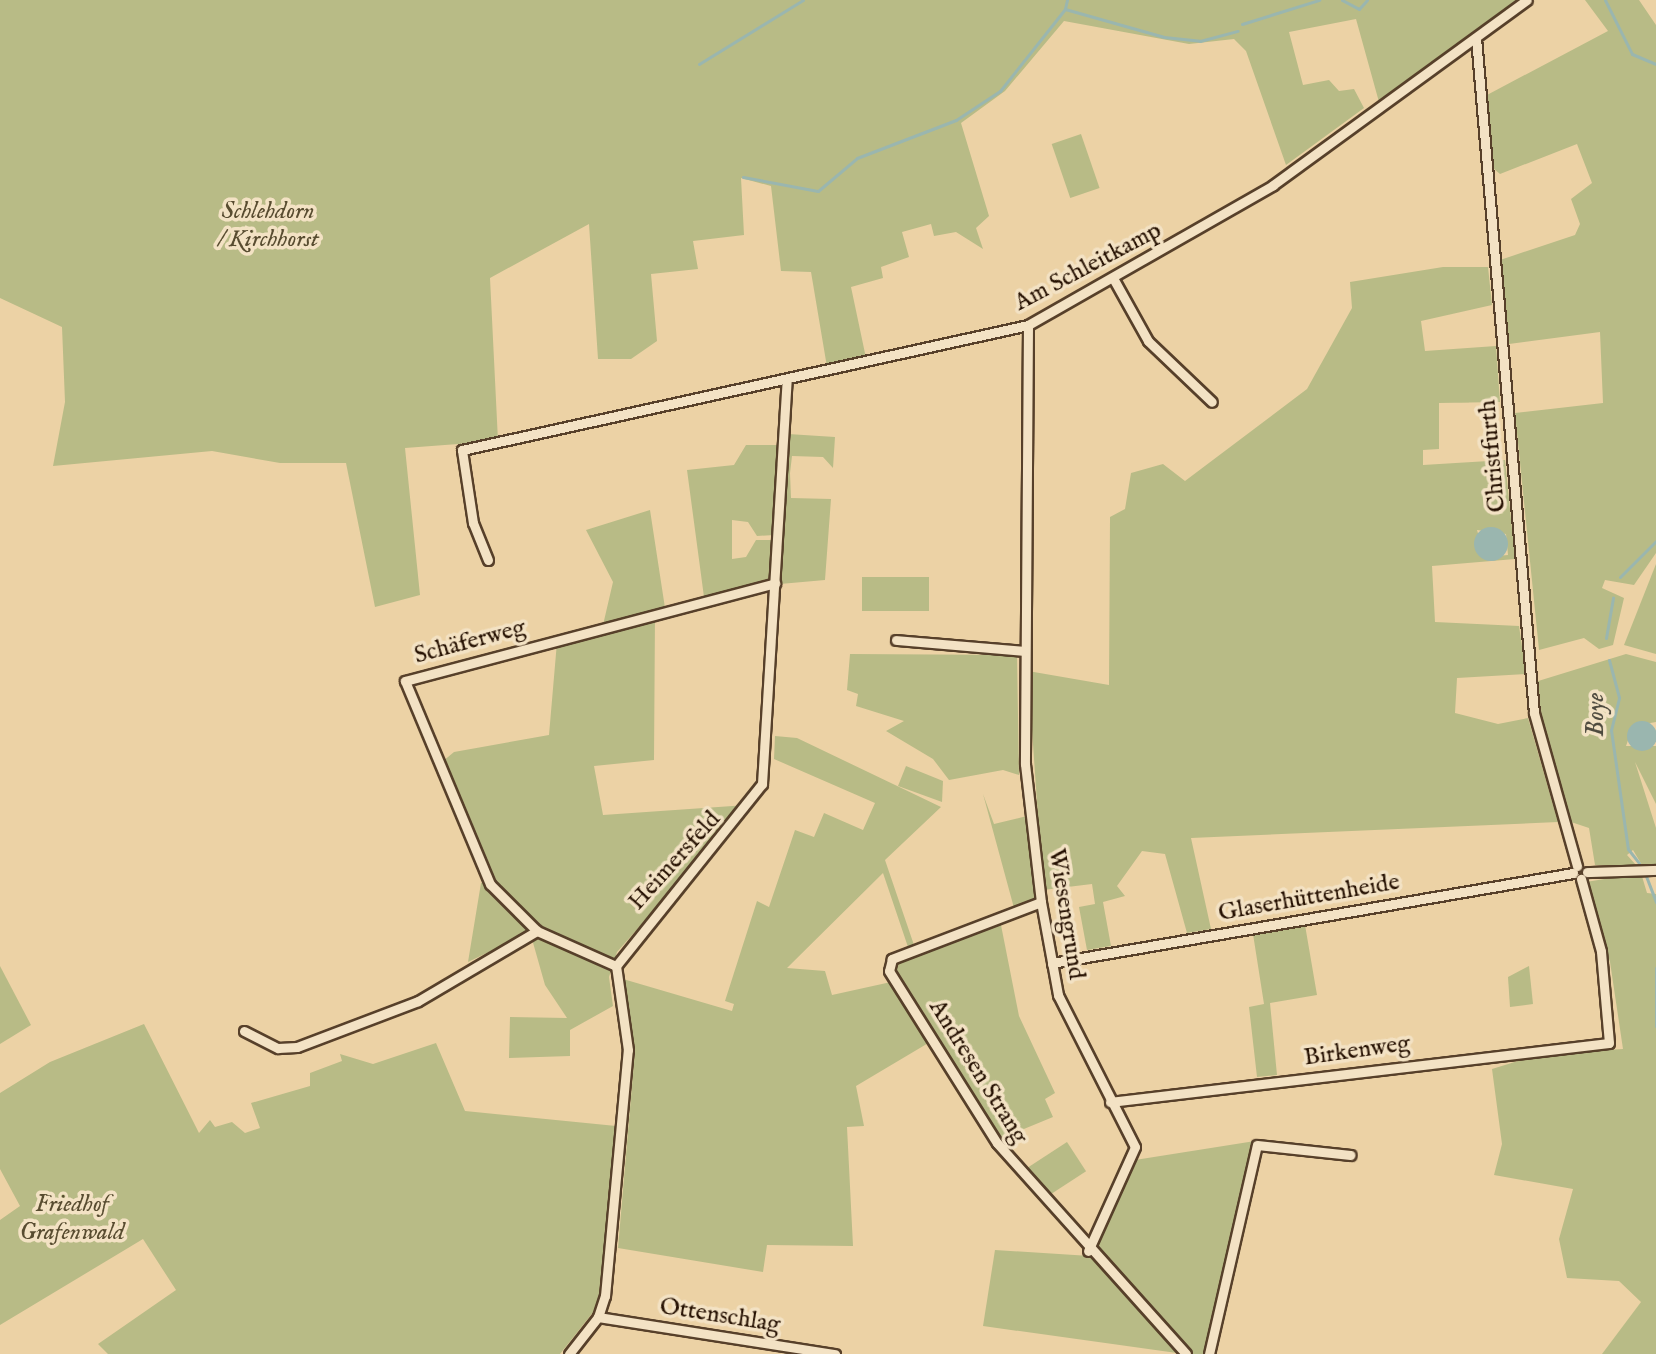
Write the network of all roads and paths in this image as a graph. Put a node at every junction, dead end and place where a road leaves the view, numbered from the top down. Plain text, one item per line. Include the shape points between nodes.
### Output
1 (1527, 0) edge
2 (1476, 38) junction
3 (1113, 278) junction
4 (1028, 325) junction
5 (787, 381) junction
6 (1212, 402) dead end
7 (488, 560) dead end
8 (775, 583) junction
9 (896, 640) dead end
10 (1024, 651) junction
11 (1656, 870) edge
12 (1580, 872) junction
13 (1041, 902) junction
14 (537, 931) junction
15 (1052, 963) junction
16 (616, 966) junction
17 (244, 1031) dead end
18 (1609, 1043) joint
19 (1110, 1102) junction
20 (1350, 1155) dead end
21 (1088, 1251) junction
22 (598, 1317) junction
23 (569, 1354) edge
24 (835, 1354) edge
25 (1186, 1354) edge
26 (1209, 1354) edge

1 - 2 street, Am Schleitkamp
2 - 3 street, Am Schleitkamp via 1273,185
2 - 12 street, Christfurth via 1534,713
3 - 4 street, Am Schleitkamp
3 - 6 street via 1148,341
4 - 5 street, Am Schleitkamp
4 - 10 street, Wiesengrund
5 - 7 street, Am Schleitkamp via 462,450 473,523
5 - 8 street, Heimersfeld
8 - 14 street, Schäferweg via 405,681 490,884
8 - 16 street, Heimersfeld via 760,792
9 - 10 street
10 - 13 street, Wiesengrund via 1025,764
11 - 12 street, Glaserhüttenheide
12 - 15 street, Glaserhüttenheide
12 - 18 street, Christfurth via 1601,951
13 - 15 street, Wiesengrund
13 - 21 street, Andresen Strang via 888,964 988,1131
14 - 16 street, Schäferweg
14 - 17 street via 418,1001 297,1047 278,1048
15 - 19 street, Wiesengrund via 1058,995
16 - 22 street via 628,1050
18 - 19 street, Birkenweg
19 - 21 street, Wiesengrund via 1135,1151
20 - 26 street via 1257,1145
21 - 25 street, Andresen Strang
22 - 23 street
22 - 24 street, Ottenschlag

